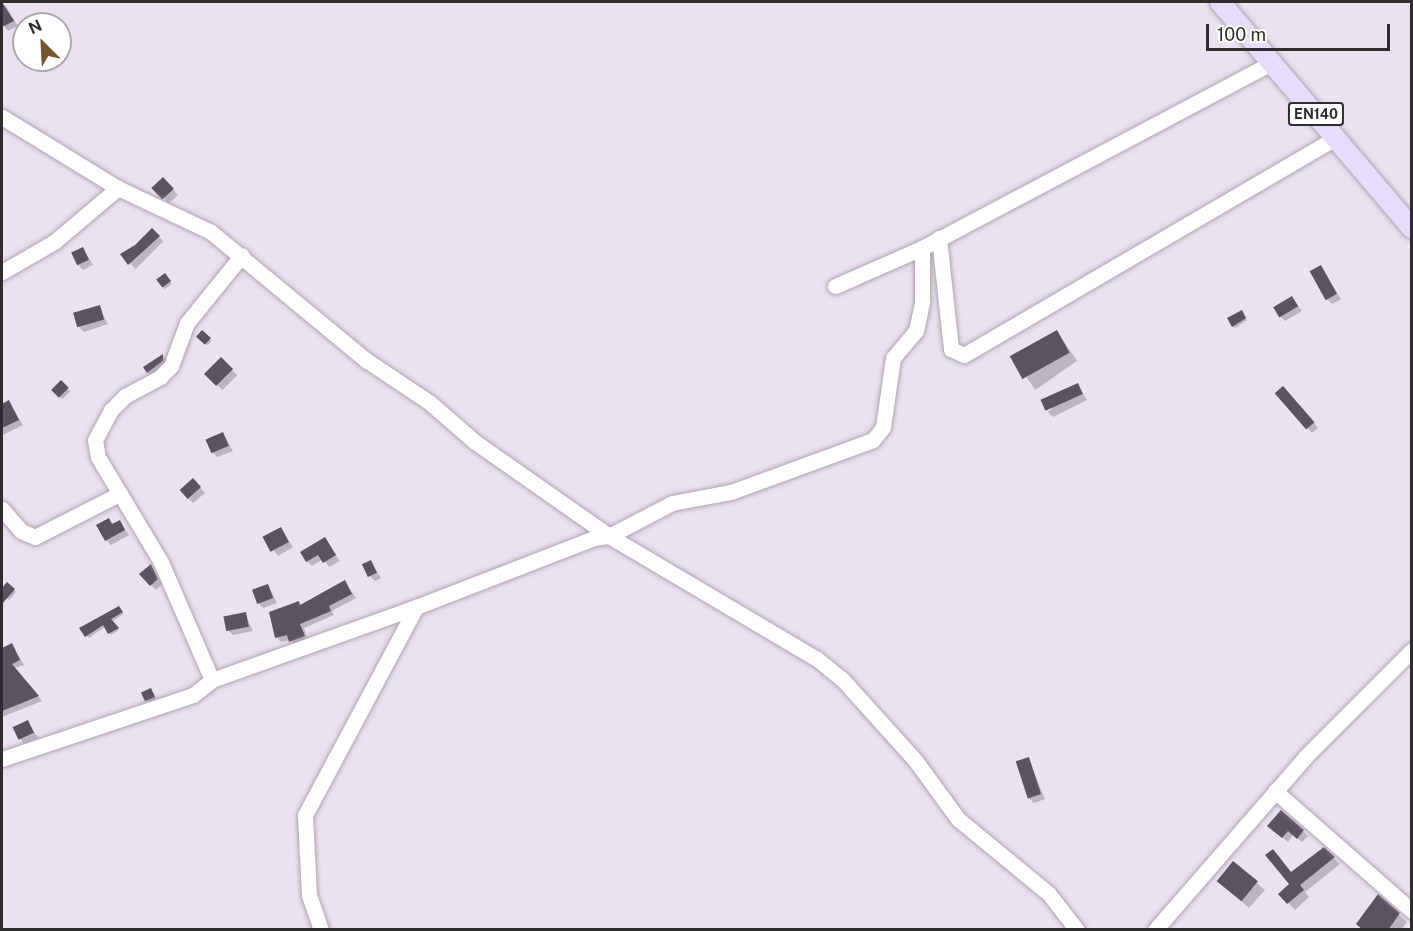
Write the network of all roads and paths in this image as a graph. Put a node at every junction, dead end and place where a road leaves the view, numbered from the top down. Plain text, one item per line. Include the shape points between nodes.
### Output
1 (1220, 2) edge
2 (1272, 63) junction
3 (2, 117) edge
4 (1335, 138) junction
5 (118, 188) junction
6 (1412, 228) edge
7 (939, 238) junction
8 (922, 248) junction
9 (242, 255) junction
10 (2, 272) edge
11 (835, 286) dead end
12 (119, 494) junction
13 (2, 510) edge
14 (609, 536) junction
15 (416, 608) junction
16 (1412, 650) edge
17 (212, 680) junction
18 (2, 759) edge
19 (1275, 791) junction
20 (1412, 911) edge
21 (321, 930) edge
22 (1077, 930) edge
23 (1155, 930) edge

1 - 2 main road, EN140
2 - 4 main road, EN140
2 - 7 street
3 - 5 street
4 - 6 main road, EN140
4 - 7 street via 964,355 951,350
5 - 9 street via 211,232
5 - 10 street via 54,242
7 - 8 street
8 - 11 street
8 - 14 street via 922,302 916,331 893,358 883,427 873,440 731,492 672,503
9 - 12 street via 187,323 171,366 160,377 125,396 111,410 95,440 98,457
9 - 14 street via 366,360
12 - 13 street via 34,537 21,531
12 - 17 street via 161,562
14 - 15 street via 594,538
14 - 22 street via 817,659 842,680 915,760 958,819 1049,894
15 - 17 street
15 - 21 street via 305,815 309,895
16 - 19 street
17 - 18 street via 193,695
19 - 20 street
19 - 23 street

